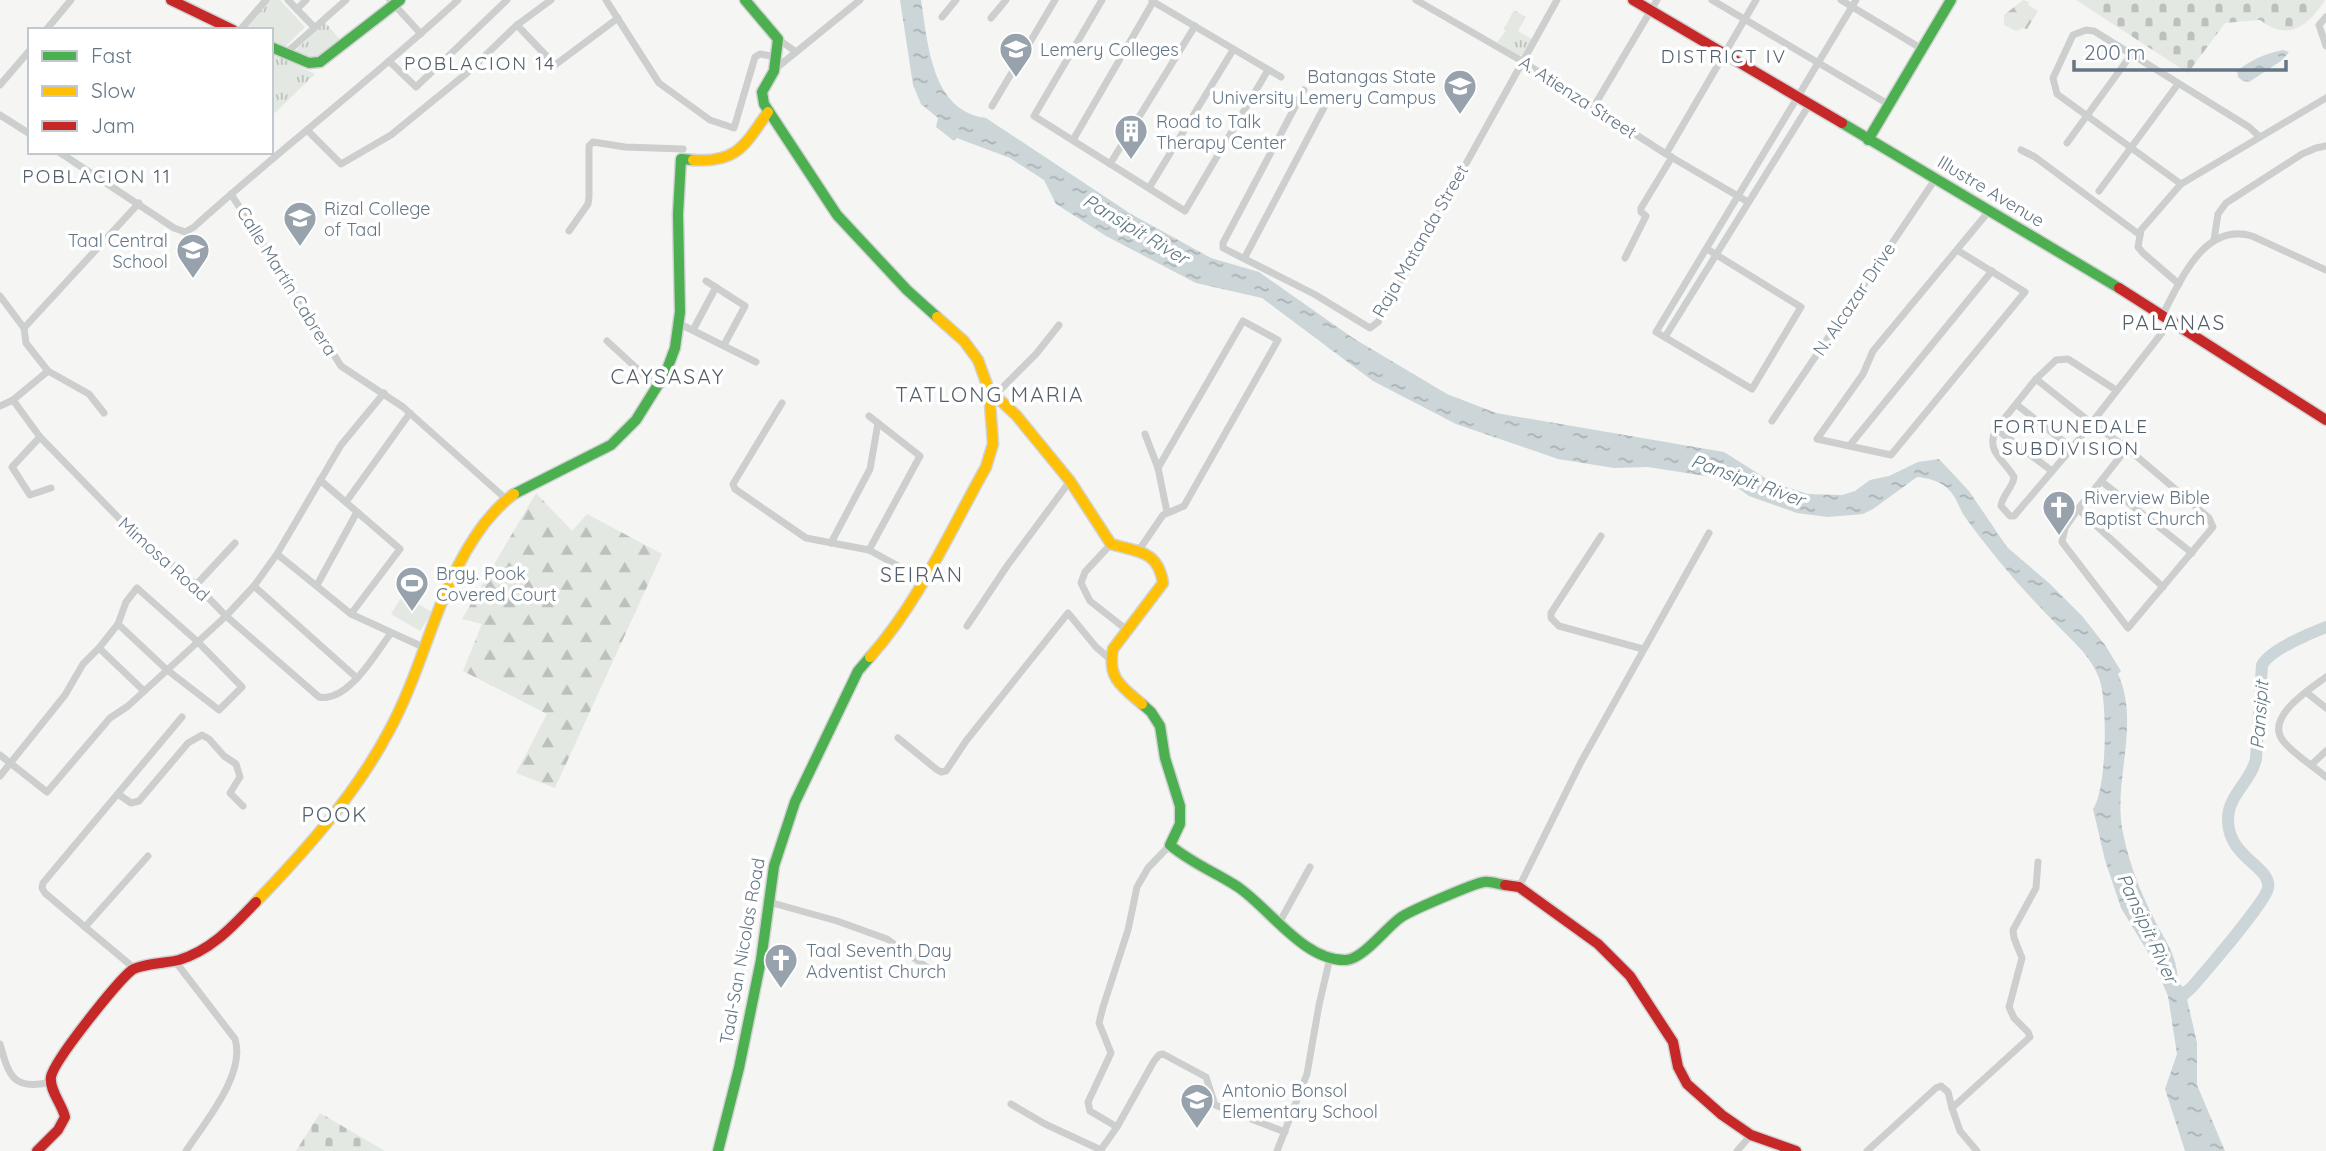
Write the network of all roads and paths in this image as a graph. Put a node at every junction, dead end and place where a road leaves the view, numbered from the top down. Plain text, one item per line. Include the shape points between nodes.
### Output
1 (71, 0) edge
2 (171, 0) edge
3 (198, 0) edge
4 (266, 0) edge
5 (288, 0) edge
6 (306, 0) edge
7 (346, 0) edge
8 (458, 0) edge
9 (507, 0) edge
10 (551, 0) edge
11 (606, 0) edge
12 (746, 0) edge
13 (860, 0) edge
14 (956, 0) edge
15 (1006, 0) edge
16 (1055, 0) edge
17 (1102, 0) edge
18 (1416, 0) edge
19 (1557, 0) edge
20 (1633, 0) edge
21 (1657, 0) edge
22 (1712, 0) edge
23 (1756, 0) edge
24 (1841, 0) edge
25 (1951, 0) edge
26 (1152, 1) edge
27 (395, 2) edge
28 (1854, 4) edge
29 (189, 8) junction
30 (297, 9) junction
31 (1651, 11) junction
32 (942, 17) dead end
33 (2326, 17) edge
34 (618, 18) junction
35 (991, 18) dead end
36 (1745, 19) junction
37 (517, 25) junction
38 (1195, 26) junction
39 (314, 27) junction
40 (49, 28) edge
41 (229, 28) edge
42 (242, 28) edge
43 (421, 34) junction
44 (778, 39) junction
45 (2326, 46) edge
46 (273, 48) edge
47 (1922, 49) junction
48 (1233, 50) junction
49 (28, 52) edge
50 (796, 52) junction
51 (286, 53) junction
52 (1725, 54) junction
53 (2131, 55) junction
54 (776, 57) junction
55 (389, 61) junction
56 (1522, 61) junction
57 (1818, 61) junction
58 (1268, 70) junction
59 (774, 71) junction
60 (1280, 77) dead end
61 (2178, 84) junction
62 (0, 85) edge
63 (1304, 90) dead end
64 (1330, 96) dead end
65 (1798, 98) junction
66 (2326, 98) edge
67 (1888, 104) junction
68 (1809, 105) junction
69 (992, 106) dead end
70 (1593, 108) junction
71 (768, 112) junction
72 (0, 115) edge
73 (2086, 116) junction
74 (307, 130) junction
75 (28, 133) edge
76 (2260, 137) junction
77 (1073, 140) junction
78 (1868, 140) junction
79 (2067, 143) dead end
80 (2326, 146) edge
81 (2131, 147) junction
82 (683, 150) junction
83 (2021, 150) dead end
84 (62, 154) edge
85 (1669, 156) junction
86 (1110, 164) junction
87 (1936, 178) junction
88 (2181, 184) junction
89 (1149, 188) junction
90 (2099, 191) dead end
91 (231, 194) junction
92 (1738, 196) junction
93 (1748, 202) junction
94 (139, 203) junction
95 (1989, 211) junction
96 (569, 231) dead end
97 (2140, 235) junction
98 (2214, 240) junction
99 (1707, 249) junction
100 (1957, 250) junction
101 (1715, 254) junction
102 (1245, 257) junction
103 (1625, 258) dead end
104 (2326, 270) edge
105 (1992, 271) junction
106 (706, 281) dead end
107 (2179, 284) junction
108 (716, 288) junction
109 (0, 296) edge
110 (2167, 317) junction
111 (678, 323) junction
112 (1059, 325) dead end
113 (24, 328) junction
114 (692, 330) junction
115 (1665, 337) junction
116 (607, 341) dead end
117 (724, 345) junction
118 (756, 362) dead end
119 (48, 371) junction
120 (2036, 379) junction
121 (658, 388) junction
122 (2116, 390) junction
123 (992, 392) junction
124 (384, 393) junction
125 (13, 400) junction
126 (782, 402) dead end
127 (2017, 405) junction
128 (0, 406) edge
129 (104, 413) dead end
130 (410, 413) junction
131 (869, 416) dead end
132 (2326, 420) edge
133 (1772, 421) dead end
134 (2090, 422) junction
135 (878, 423) junction
136 (1996, 429) junction
137 (1145, 434) dead end
138 (40, 437) junction
139 (1850, 445) junction
140 (2072, 448) junction
141 (2127, 448) junction
142 (1158, 468) junction
143 (2052, 471) junction
144 (320, 480) junction
145 (1070, 481) junction
146 (2101, 481) junction
147 (51, 488) dead end
148 (506, 499) junction
149 (346, 502) junction
150 (2078, 509) junction
151 (357, 512) junction
152 (1167, 512) junction
153 (1709, 533) dead end
154 (1601, 536) dead end
155 (235, 543) dead end
156 (831, 543) junction
157 (1111, 544) junction
158 (869, 550) junction
159 (1139, 550) junction
160 (2192, 553) junction
161 (277, 554) junction
162 (922, 579) junction
163 (317, 584) junction
164 (197, 585) junction
165 (254, 586) junction
166 (2163, 587) junction
167 (351, 614) junction
168 (226, 616) junction
169 (118, 624) junction
170 (967, 626) dead end
171 (1127, 630) junction
172 (391, 633) junction
173 (198, 642) junction
174 (423, 647) junction
175 (99, 648) junction
176 (1643, 649) junction
177 (1110, 659) junction
178 (166, 669) junction
179 (2326, 677) edge
180 (357, 678) junction
181 (144, 691) junction
182 (2306, 692) junction
183 (2326, 708) edge
184 (182, 717) dead end
185 (898, 738) dead end
186 (2326, 751) edge
187 (0, 755) edge
188 (10, 764) junction
189 (2311, 765) junction
190 (0, 776) edge
191 (2326, 777) edge
192 (118, 794) junction
193 (243, 806) dead end
194 (1170, 845) junction
195 (148, 856) dead end
196 (2038, 862) dead end
197 (1310, 867) dead end
198 (1519, 887) junction
199 (769, 902) junction
200 (1278, 925) junction
201 (85, 927) junction
202 (1330, 958) junction
203 (175, 961) junction
204 (134, 968) junction
205 (931, 970) dead end
206 (0, 1044) edge
207 (51, 1082) junction
208 (1011, 1104) dead end
209 (1952, 1108) junction
210 (1117, 1128) junction
211 (1285, 1132) junction
212 (1751, 1135) junction
213 (1100, 1150) edge
214 (37, 1151) edge
215 (186, 1151) edge
216 (718, 1151) edge
217 (1277, 1151) edge
218 (1737, 1151) edge
219 (1796, 1151) edge
220 (1867, 1151) edge
221 (1977, 1151) edge

1 - 40 street
2 - 29 street
3 - 29 street
4 - 42 street
5 - 30 street
6 - 30 street
7 - 39 street
8 - 43 street
9 - 55 street via 416,87
10 - 37 street
11 - 34 street
12 - 44 street
13 - 50 street
14 - 32 street
15 - 35 street
16 - 69 street
17 - 77 street via 1034,116
18 - 56 street, A. Atienza Street
19 - 56 street, Raja Matanda Street
20 - 31 street, Illustre Avenue
21 - 31 street
22 - 36 street
23 - 36 street
24 - 28 street
25 - 47 street
26 - 38 street
26 - 77 street
27 - 43 street
27 - 51 street via 320,62 309,64
28 - 47 street
28 - 57 street
29 - 41 street
30 - 39 street
31 - 52 street, Illustre Avenue
31 - 70 street
33 - 45 street via 2319,25
34 - 37 street via 555,65
34 - 54 street via 659,83 710,120 734,128 755,57
36 - 52 street
36 - 57 street
37 - 74 street via 391,135 341,164
38 - 48 street
38 - 86 street
39 - 51 street
43 - 55 street
44 - 50 street
44 - 54 street
46 - 51 street
47 - 67 street
48 - 58 street
48 - 89 street
49 - 62 street
50 - 59 street
52 - 65 street, Illustre Avenue
52 - 85 street
53 - 61 street
53 - 73 street
53 - 73 street via 2094,31 2073,35 2053,87
54 - 59 street
55 - 74 street
56 - 70 street, A. Atienza Street
56 - 102 street, Raja Matanda Street via 1378,322 1370,328
57 - 65 street
57 - 67 street
58 - 60 street
58 - 89 street via 1185,211
59 - 71 street via 762,92
61 - 76 street
61 - 81 street
63 - 102 street, Raja Matanda Street via 1223,243 1223,248
64 - 102 street
65 - 68 street, Illustre Avenue
65 - 92 street
66 - 76 street
67 - 78 street
68 - 78 street, Illustre Avenue
68 - 93 street
70 - 85 street, A. Atienza Street
71 - 82 street via 740,151 715,162
71 - 123 street via 837,215 907,290 964,341
72 - 75 street
73 - 79 street
73 - 81 street
74 - 91 street
76 - 88 street
77 - 86 street
78 - 87 street, Illustre Avenue
80 - 98 street via 2302,154 2226,203 2218,214
81 - 88 street
81 - 90 street
82 - 96 street via 593,142 589,146 588,204
82 - 111 street
83 - 97 street
84 - 94 street
85 - 92 street, A. Atienza Street
85 - 103 street via 1641,208 1646,216
86 - 89 street
87 - 95 street, Illustre Avenue
87 - 133 street, N. Alcazar Drive
88 - 97 street
91 - 94 street via 185,232
91 - 124 street, Calle Martín Cabrera via 341,366
92 - 93 street, A. Atienza Street
92 - 99 street
93 - 101 street
94 - 113 street
95 - 100 street
95 - 110 street, Illustre Avenue
97 - 107 street via 2138,247
98 - 104 street via 2241,232
98 - 107 street via 2192,261
99 - 101 street
99 - 115 street via 1656,332
100 - 105 street
100 - 139 street via 1873,351 1817,439
101 - 115 street
101 - 115 street via 1801,307 1752,389
105 - 139 street
105 - 139 street via 2025,292 1891,455
106 - 108 street
107 - 110 street
108 - 114 street
108 - 117 street via 746,306
109 - 113 street
110 - 122 street
110 - 132 street, Illustre Avenue
111 - 114 street
111 - 121 street via 671,362
112 - 123 street via 1035,354
113 - 119 street via 26,343
114 - 117 street
116 - 121 street
117 - 118 street
119 - 125 street
119 - 129 street via 89,394
120 - 122 street via 2062,358
120 - 127 street
120 - 134 street
121 - 148 street via 623,435
122 - 134 street
123 - 145 street
123 - 162 street, Taal-San Nicolas Road via 993,444 986,467
124 - 130 street, Calle Martín Cabrera
124 - 144 street via 341,444
125 - 128 street
125 - 138 street, Mimosa Road
126 - 156 street via 733,484 806,538
127 - 136 street
127 - 140 street
130 - 148 street, Calle Martín Cabrera
130 - 149 street
131 - 135 street
134 - 140 street
134 - 141 street
135 - 156 street via 870,469
135 - 158 street via 920,456
136 - 143 street
136 - 143 street via 1995,453 2014,477 2001,500 2003,511 2016,515
137 - 142 street
138 - 147 street via 12,467 30,495
138 - 164 street, Mimosa Road via 145,545
140 - 143 street
141 - 146 street
141 - 160 street via 2209,518 2213,527
142 - 152 street
142 - 152 street via 1243,321 1278,340 1184,506
144 - 149 street
144 - 161 street
145 - 157 street
145 - 170 street
146 - 150 street
146 - 160 street
148 - 174 street via 460,556
149 - 151 street
150 - 166 street
150 - 166 street via 2062,542 2128,628
151 - 163 street
151 - 167 street via 400,548
152 - 159 street
153 - 176 street
154 - 176 street via 1552,618 1559,626
155 - 164 street
156 - 158 street
157 - 159 street
157 - 171 street via 1085,572 1081,583 1090,601
158 - 162 street
159 - 171 street via 1158,564 1163,583
160 - 166 street
161 - 163 street
161 - 165 street
162 - 199 street, Taal-San Nicolas Road via 886,639 858,671 828,732 775,859
163 - 167 street
164 - 168 street, Mimosa Road
165 - 168 street
165 - 180 street
167 - 172 street
168 - 173 street
168 - 180 street, Mimosa Road via 319,696 340,694
169 - 173 street via 137,588
169 - 175 street
169 - 178 street
171 - 177 street
172 - 174 street
172 - 180 street
173 - 178 street
173 - 178 street via 242,687 219,710
174 - 203 street via 403,703 366,771 328,823 221,938
175 - 181 street
175 - 188 street
176 - 198 street
177 - 185 street via 1068,613 946,771 936,769
177 - 194 street via 1116,681 1159,723 1181,814
178 - 181 street
179 - 182 street
181 - 188 street via 110,718 47,792
182 - 183 street
182 - 189 street via 2282,715 2279,732 2282,741
184 - 192 street
186 - 189 street
187 - 188 street
188 - 190 street
189 - 191 street
192 - 193 street via 136,803 188,743 202,735 238,767 240,776 230,793
192 - 201 street via 43,883 45,893
194 - 200 street via 1237,887
194 - 210 street via 1138,887 1099,1023 1111,1053 1088,1107
195 - 201 street
196 - 209 street via 2036,888 2013,930 2022,958 2009,1007 2030,1037
197 - 200 street
198 - 202 street via 1484,882 1402,916 1349,960
198 - 212 street via 1598,944 1630,976 1673,1042 1687,1084
199 - 205 street via 887,939
199 - 216 street, Taal-San Nicolas Road
200 - 202 street
201 - 204 street
202 - 211 street via 1307,1074
203 - 204 street
203 - 215 street via 238,1048 235,1071
204 - 207 street via 62,1057
206 - 207 street via 14,1079 27,1086
207 - 214 street via 65,1116
208 - 213 street
209 - 220 street via 1948,1092 1936,1088
209 - 221 street via 1960,1131
210 - 211 street via 1154,1061 1163,1054 1206,1077 1215,1105
210 - 213 street
211 - 217 street
212 - 218 street
212 - 219 street

